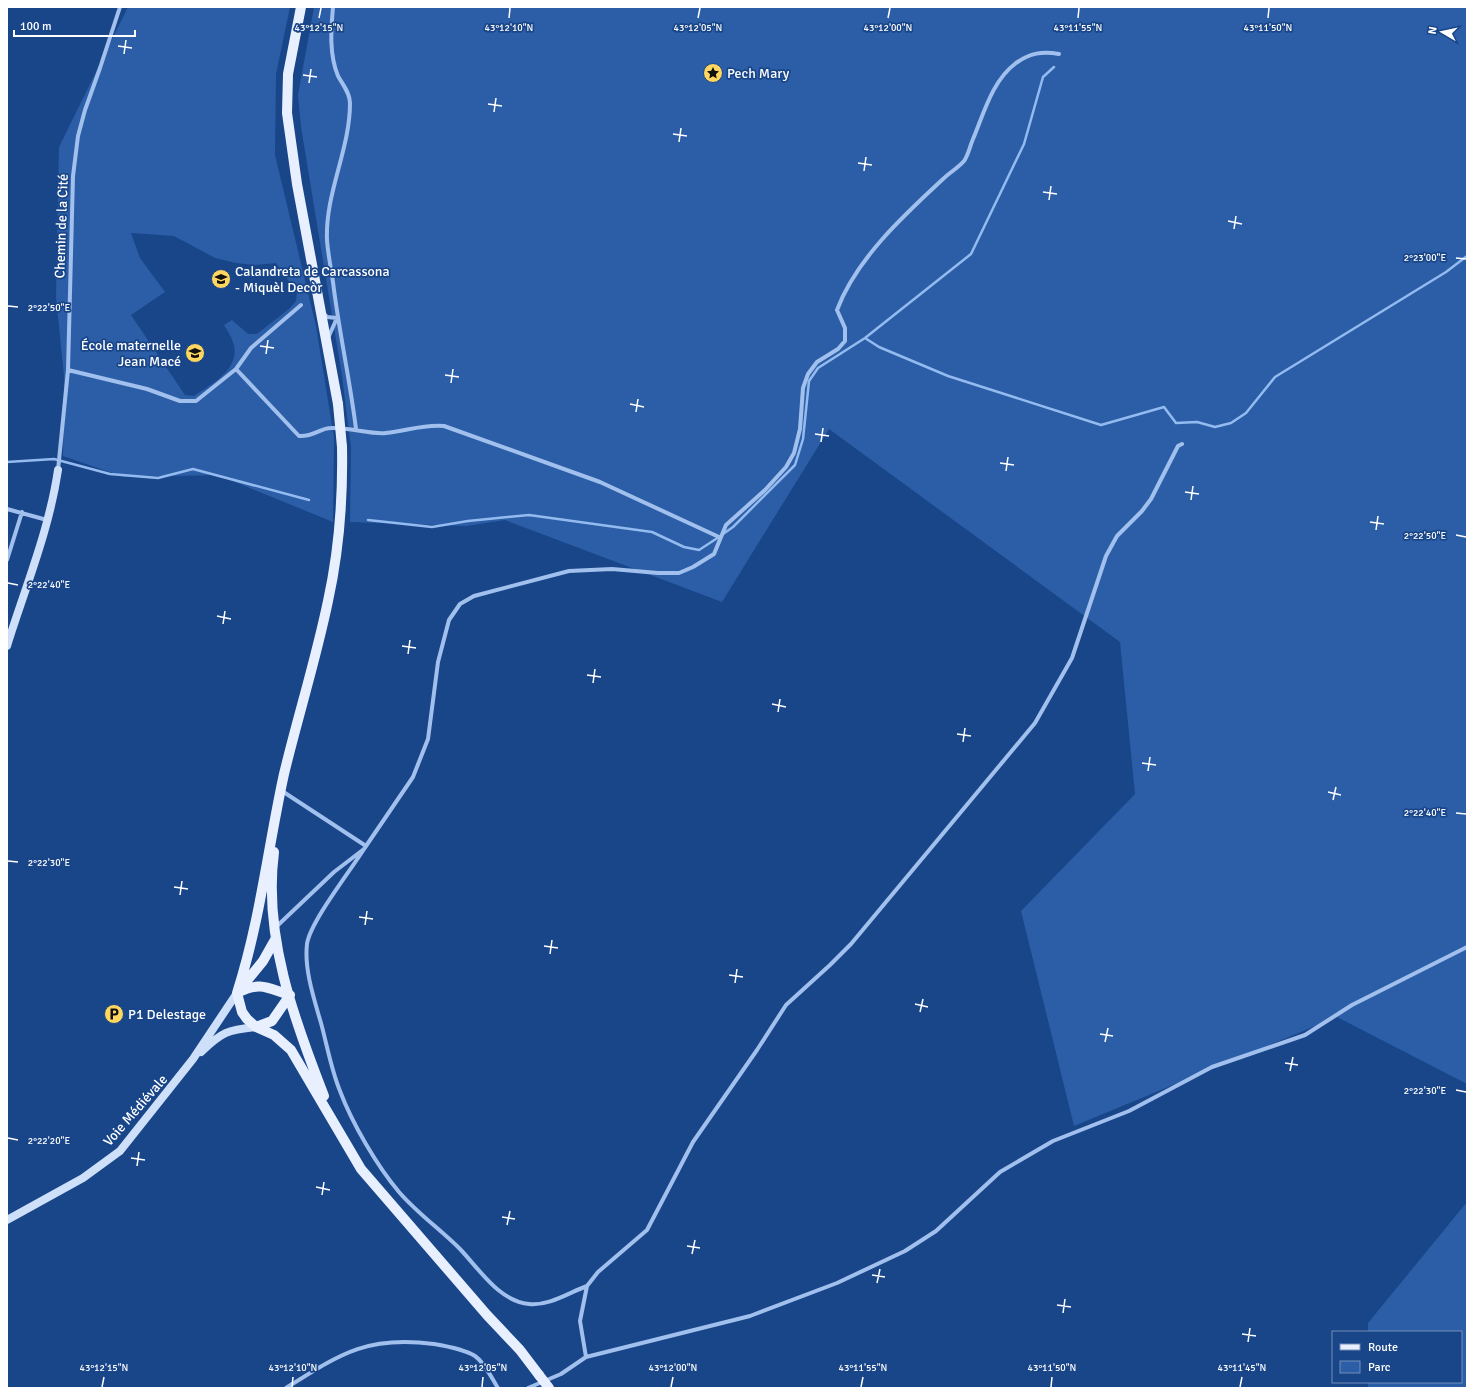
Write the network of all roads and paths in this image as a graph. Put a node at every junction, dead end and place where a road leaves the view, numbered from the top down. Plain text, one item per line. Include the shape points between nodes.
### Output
1 (120, 7) edge
2 (301, 7) edge
3 (333, 7) edge
4 (1059, 54) dead end
5 (301, 305) dead end
6 (321, 312) junction
7 (337, 318) junction
8 (326, 342) junction
9 (236, 369) junction
10 (68, 370) junction
11 (356, 429) junction
12 (1182, 444) dead end
13 (58, 470) joint
14 (7, 509) edge
15 (22, 512) junction
16 (47, 520) junction
17 (719, 538) junction
18 (7, 560) edge
19 (7, 646) edge
20 (285, 774) junction
21 (282, 791) junction
22 (365, 848) junction
23 (275, 934) junction
24 (1467, 947) edge
25 (237, 993) junction
26 (290, 995) junction
27 (256, 1026) junction
28 (193, 1059) junction
29 (336, 1128) junction
30 (7, 1220) edge
31 (587, 1286) junction
32 (586, 1357) junction
33 (286, 1388) edge
34 (498, 1388) edge
35 (528, 1388) edge
36 (549, 1388) edge

1 - 10 street, Chemin de la Cité via 84,110 78,136 73,176
2 - 6 main road via 288,74 287,113 297,184
3 - 7 street via 330,34 332,54 338,76 350,101 349,128 328,220 327,240
4 - 17 street via 1032,54 1005,74 992,93 964,160 871,252 841,299 837,310 845,328 845,341 838,349 817,362 808,374 803,388 800,429 794,453 786,467 765,490 726,525
5 - 9 street via 251,348
6 - 7 street via 326,317
6 - 8 main road
7 - 8 street
7 - 11 street via 350,380
8 - 20 main road, bridge via 338,404 342,448 341,505 328,601
9 - 10 street via 196,401 180,401 147,389
9 - 11 street via 299,436 309,437 329,428
10 - 13 street, Chemin de la Cité
11 - 17 street via 385,434 430,425 444,426 600,482
12 - 31 street via 1178,446 1151,499 1117,536 1106,556 1072,658 1035,723 851,944 786,1005 696,1136 647,1230 598,1272
13 - 16 street via 54,498
14 - 15 street
15 - 16 street
15 - 18 street
16 - 19 street
17 - 22 street via 714,554 679,573 612,569 569,571 474,596 460,604 448,620 438,662 428,739 413,777
20 - 21 main road
20 - 25 main road via 264,869 256,923
21 - 22 street
21 - 23 main road via 273,864
22 - 23 street via 334,872
22 - 31 street via 315,923 307,942 307,960 317,1009 339,1090 347,1109 377,1161 400,1193 510,1298 528,1304 548,1303
23 - 25 main road via 263,961
23 - 26 main road via 279,961
24 - 32 street via 1352,1006 1305,1034 1212,1066 1129,1111 1053,1141 1000,1172 936,1231 905,1251 837,1282 750,1316
25 - 26 main road via 248,987 262,986
25 - 27 main road via 242,1012
25 - 28 street
26 - 27 main road via 272,1020
26 - 29 main road via 300,1034
27 - 28 street via 220,1034
27 - 29 main road via 274,1035 291,1050
28 - 30 street, Voie Médiévale via 120,1151 83,1178
29 - 36 main road, bridge via 361,1169 387,1201 520,1350
31 - 32 street via 580,1321
32 - 35 street via 561,1374
33 - 34 street via 354,1349 384,1342 403,1341 444,1346 474,1355

